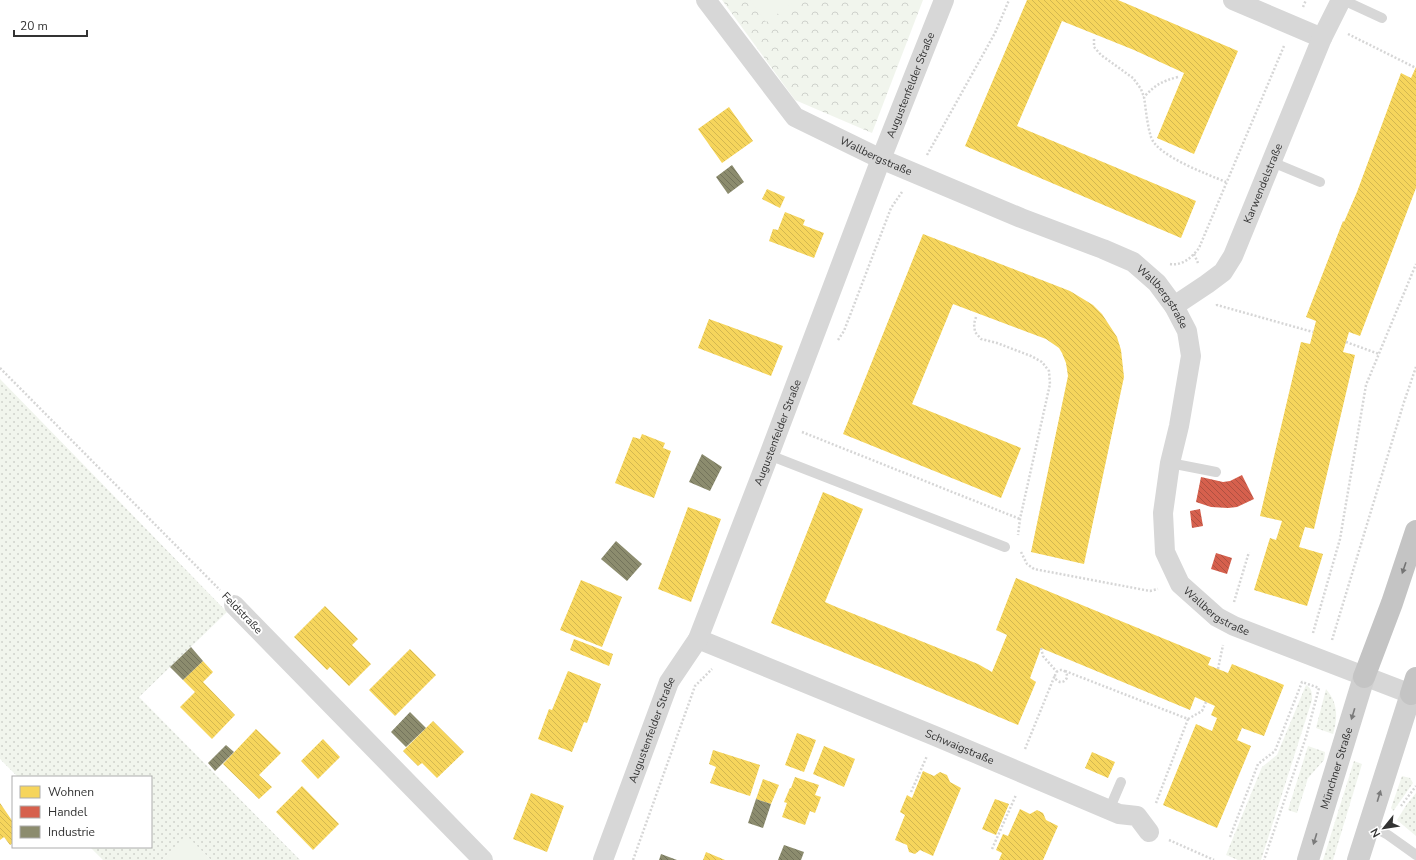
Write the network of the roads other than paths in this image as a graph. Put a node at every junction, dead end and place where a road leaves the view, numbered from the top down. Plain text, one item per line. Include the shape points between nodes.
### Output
1 (706, 0) edge
2 (944, 0) edge
3 (1233, 0) edge
4 (1342, 0) edge
5 (1382, 18) dead end
6 (1325, 32) junction
7 (881, 159) junction
8 (1272, 162) junction
9 (1320, 182) dead end
10 (1174, 306) junction
11 (769, 455) junction
12 (1170, 464) junction
13 (1216, 472) dead end
14 (1416, 530) edge
15 (1004, 547) dead end
16 (234, 605) road end
17 (698, 638) junction
18 (1364, 677) junction
19 (1414, 690) edge
20 (1121, 782) dead end
21 (1110, 810) junction
22 (1370, 825) junction
23 (1149, 832) road end
24 (1416, 855) edge
25 (483, 860) edge
26 (603, 860) edge
27 (1308, 860) edge
28 (1358, 860) edge

1 - 7 street, Wallbergstraße via 795,117
2 - 7 street, Augustenfelder Straße
3 - 6 street via 1293,26
4 - 5 lane
4 - 6 street, Karwendelstraße
6 - 8 street, Karwendelstraße
7 - 10 street, Wallbergstraße via 1133,262 1157,283
7 - 11 street, Augustenfelder Straße
8 - 9 lane
8 - 10 street, Karwendelstraße via 1233,256 1223,272
10 - 12 street, Wallbergstraße via 1187,331 1191,356
11 - 15 lane
11 - 17 street, Augustenfelder Straße
12 - 13 lane
12 - 18 street, Wallbergstraße via 1163,513 1165,552 1180,584 1228,623
14 -> 18 highway
16 - 25 street, Feldstraße
17 - 21 street, Schwaigstraße via 935,736 1024,765
17 - 26 street, Augustenfelder Straße via 669,682
18 - 19 street, Wallbergstraße
18 -> 27 main road, Münchner Straße
22 -> 19 main road
20 - 21 lane
21 - 23 street, Schwaigstraße via 1137,816
22 - 24 lane
22 - 28 main road

